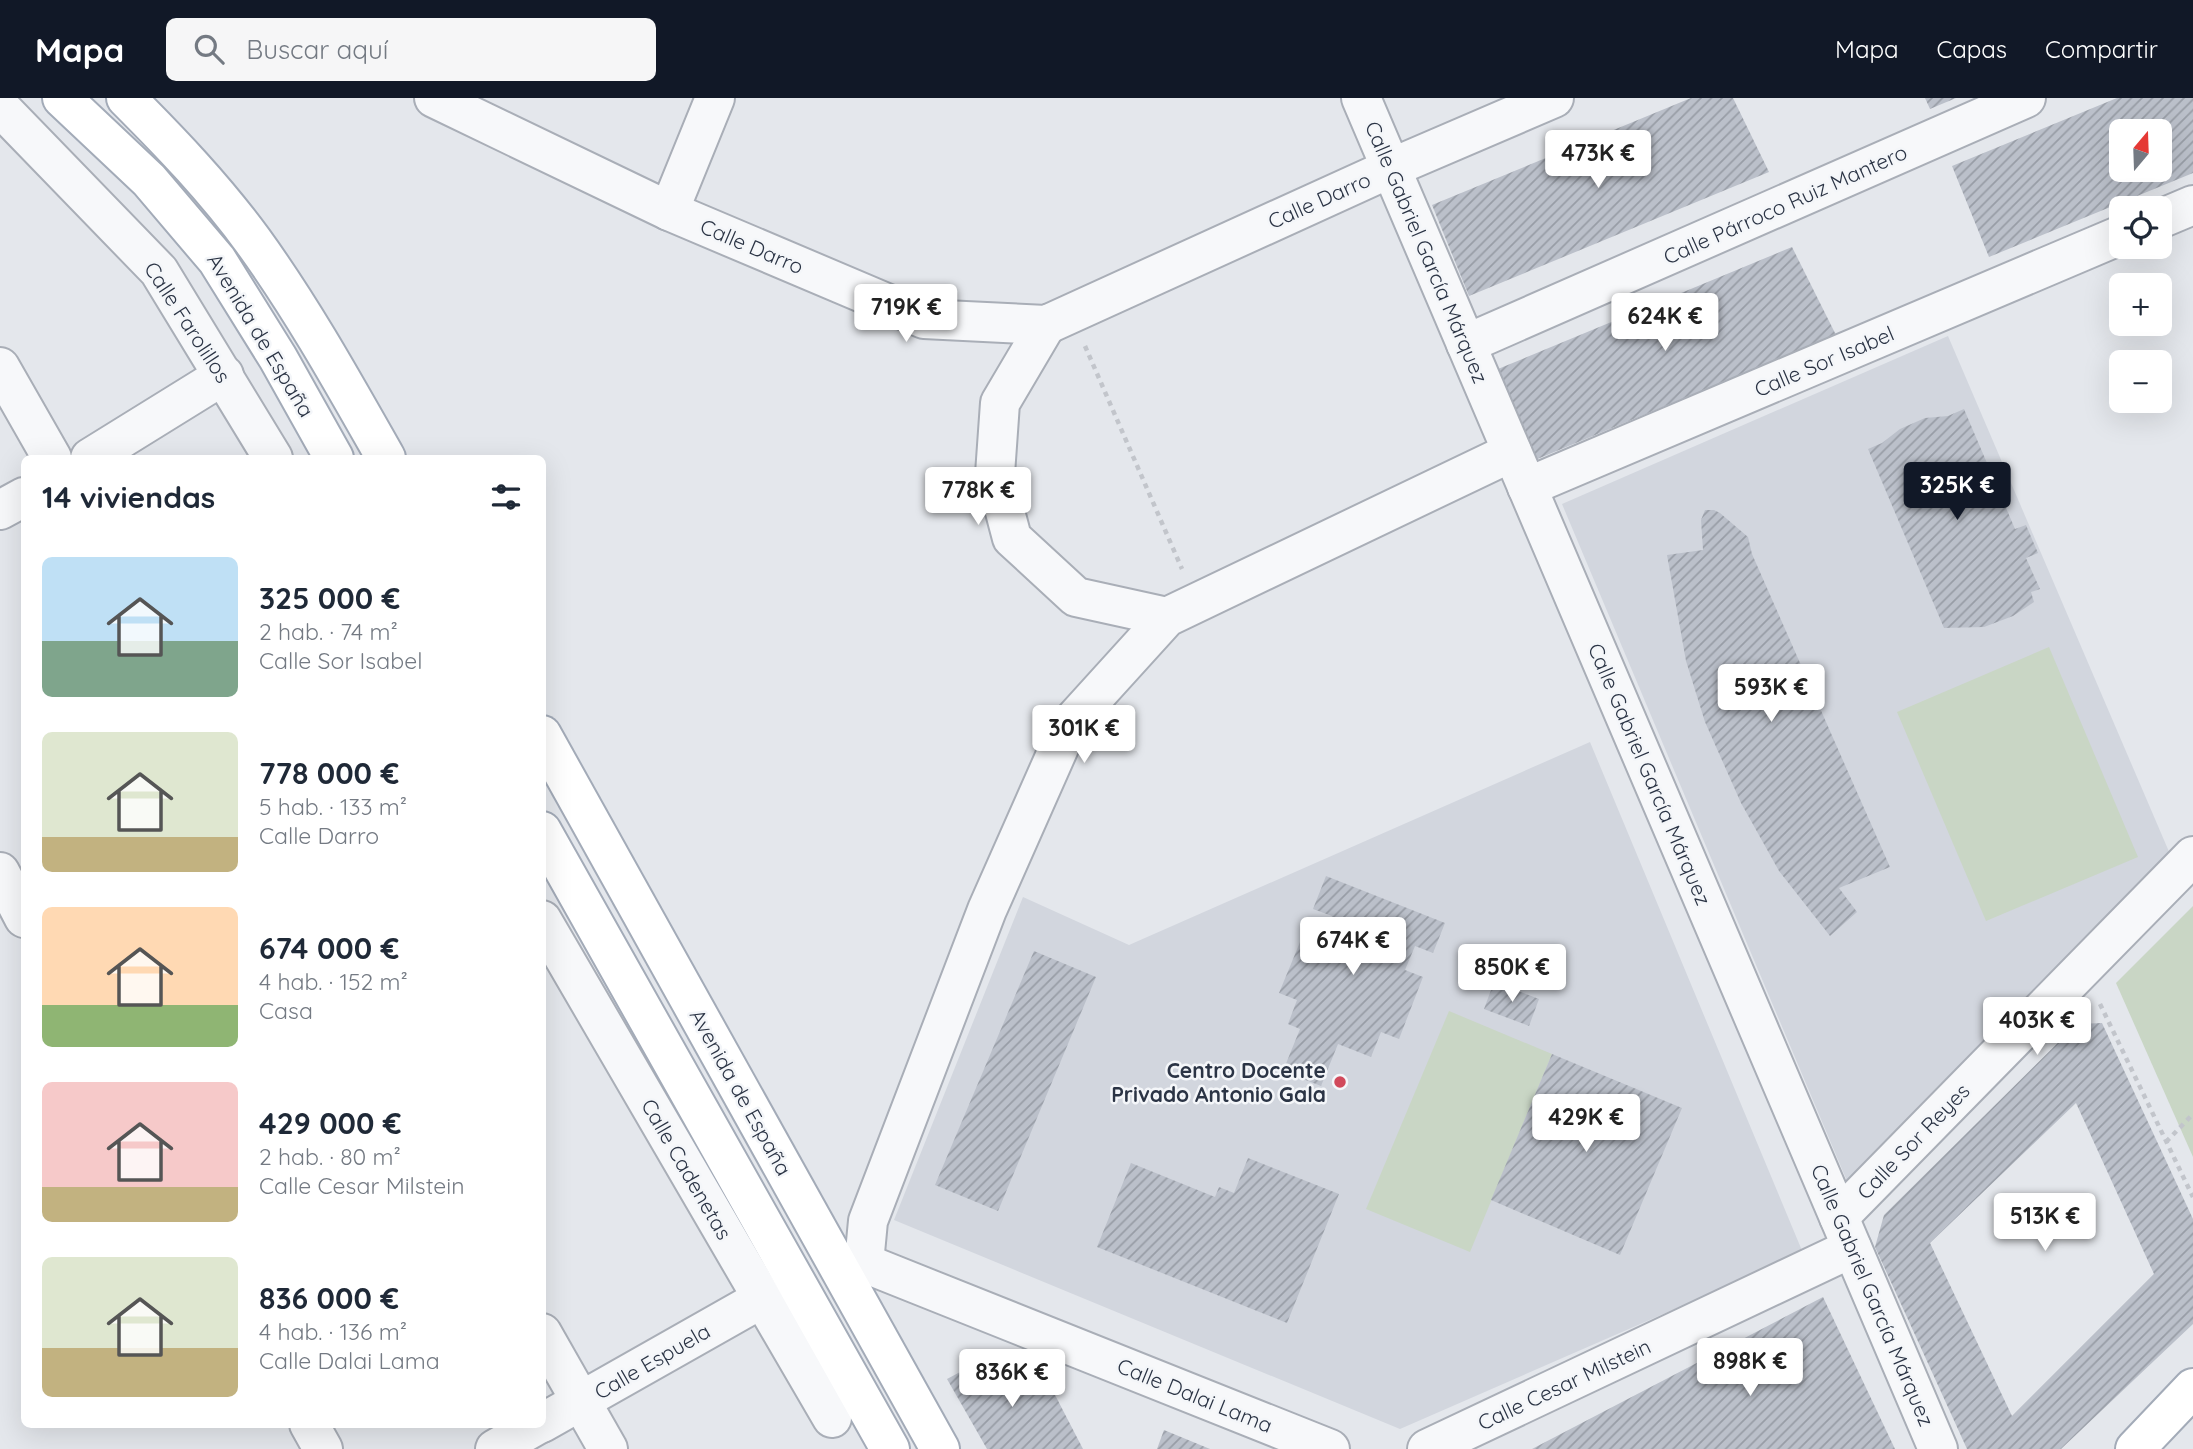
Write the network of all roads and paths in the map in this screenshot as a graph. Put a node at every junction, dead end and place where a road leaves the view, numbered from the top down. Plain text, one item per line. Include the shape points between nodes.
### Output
1 (62, 98) edge
2 (125, 98) edge
3 (434, 98) edge
4 (715, 98) edge
5 (1361, 98) edge
6 (1554, 98) edge
7 (2026, 98) edge
8 (0, 107) edge
9 (487, 110) edge
10 (1391, 168) junction
11 (2193, 205) edge
12 (669, 211) junction
13 (2172, 214) edge
14 (2109, 240) edge
15 (1058, 319) junction
16 (1466, 344) junction
17 (0, 368) edge
18 (224, 375) junction
19 (1513, 452) junction
20 (49, 455) edge
21 (95, 455) edge
22 (271, 455) edge
23 (332, 455) edge
24 (384, 455) edge
25 (1527, 487) junction
26 (21, 499) edge
27 (0, 510) edge
28 (1182, 610) junction
29 (546, 742) edge
30 (546, 838) edge
31 (2193, 856) edge
32 (0, 872) edge
33 (21, 912) edge
34 (546, 927) edge
35 (2082, 968) junction
36 (2193, 1114) edge
37 (2166, 1142) junction
38 (2193, 1197) edge
39 (1846, 1232) junction
40 (854, 1269) junction
41 (761, 1299) junction
42 (546, 1340) edge
43 (2193, 1388) edge
44 (581, 1402) junction
45 (832, 1418) dead end
46 (546, 1421) edge
47 (311, 1428) edge
48 (534, 1428) edge
49 (323, 1449) edge
50 (495, 1449) edge
51 (608, 1449) edge
52 (890, 1449) edge
53 (940, 1449) edge
54 (1330, 1449) edge
55 (1427, 1449) edge
56 (1938, 1449) edge
57 (2135, 1449) edge

1 - 23 main road, Avenida de España via 149,180 218,260
2 - 24 main road, Avenida de España via 176,148 252,240 316,335
3 - 9 street, Calle Darro
4 - 12 street
5 - 10 street, Calle Gabriel García Márquez
6 - 10 street, Calle Darro
7 - 16 street, Calle Párroco Ruiz Mantero
8 - 18 street, Calle Farolillos via 159,271
9 - 12 street, Calle Darro
10 - 15 street, Calle Darro
10 - 16 street, Calle Gabriel García Márquez
11 - 13 street
12 - 15 street, Calle Darro via 924,319
14 - 25 street, Calle Sor Isabel
15 - 28 path
15 - 28 street via 1000,403 995,474 1012,538 1076,597
16 - 19 street, Calle Gabriel García Márquez
17 - 20 street
18 - 21 street
18 - 22 street, Calle Farolillos
19 - 25 street, Calle Gabriel García Márquez
19 - 28 street
25 - 39 street, Calle Gabriel García Márquez
26 - 27 street
28 - 40 street via 1069,725 987,910 868,1221
29 - 40 main road, Avenida de España
30 - 52 main road
31 - 35 street, Calle Sor Reyes
32 - 33 street
34 - 41 street, Calle Cadenetas
35 - 37 path
35 - 39 street, Calle Sor Reyes
36 - 37 path
37 - 38 path
39 - 55 street, Calle Cesar Milstein
39 - 56 street, Calle Gabriel García Márquez
40 - 53 main road, Avenida de España
40 - 54 street, Calle Dalai Lama
41 - 44 street, Calle Espuela
41 - 45 street, Calle Cadenetas
42 - 44 street
43 - 57 main road
44 - 46 street, Calle Espuela
44 - 51 street
47 - 49 street
48 - 50 street, Calle Espuela

